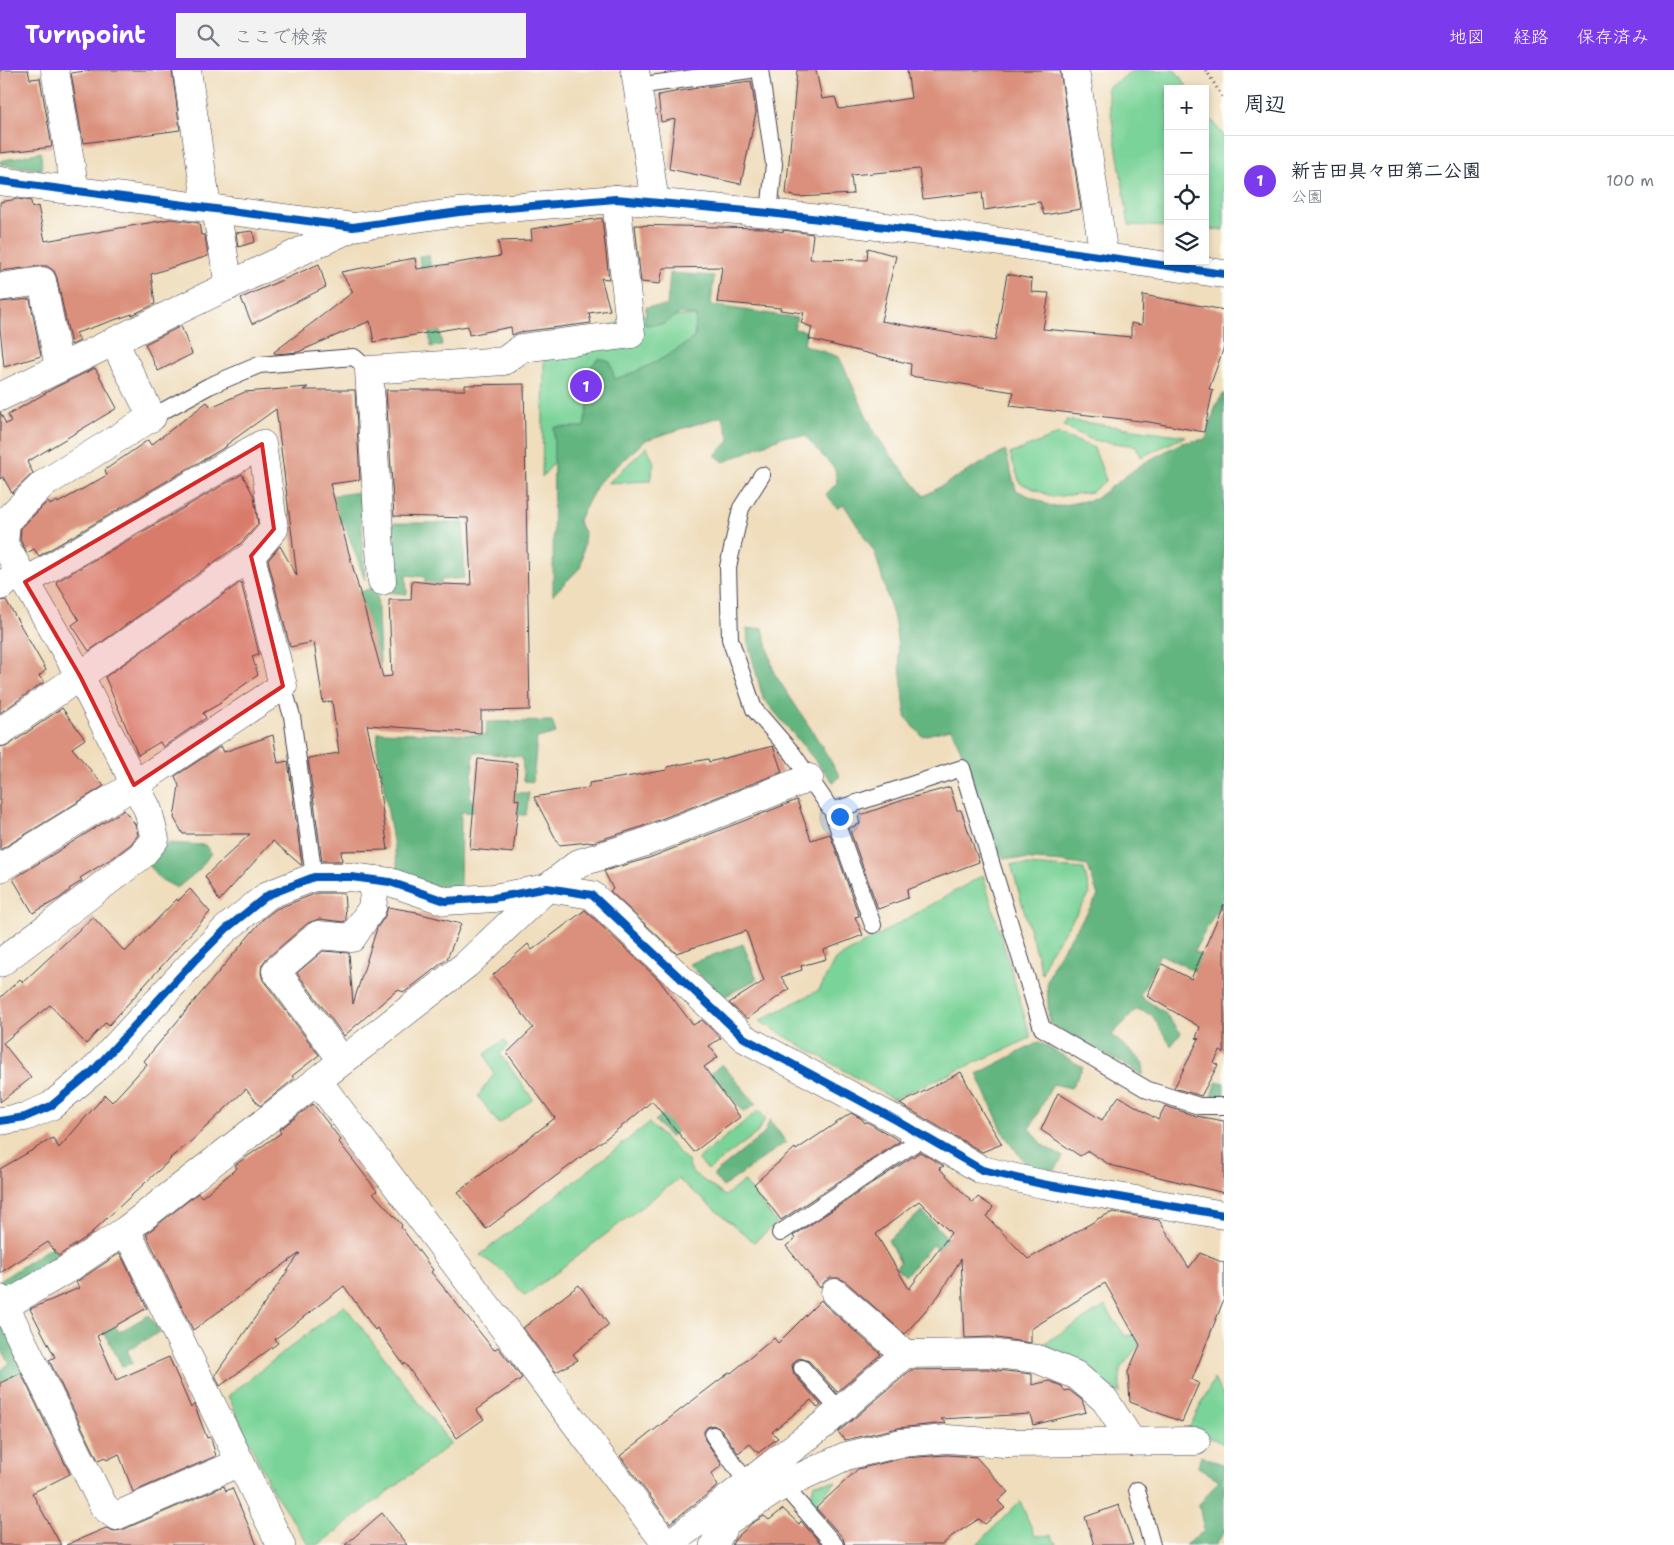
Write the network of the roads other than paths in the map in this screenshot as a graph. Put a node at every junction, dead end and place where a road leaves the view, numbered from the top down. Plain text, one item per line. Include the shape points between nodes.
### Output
1 (55, 70) edge
2 (187, 70) edge
3 (750, 70) edge
4 (760, 70) edge
5 (1075, 70) edge
6 (636, 78) edge
7 (0, 181) edge
8 (75, 191) junction
9 (616, 199) junction
10 (655, 202) junction
11 (211, 208) junction
12 (769, 213) junction
13 (353, 227) junction
14 (1104, 256) junction
15 (1224, 274) edge
16 (229, 286) junction
17 (0, 287) edge
18 (114, 342) junction
19 (59, 368) junction
20 (369, 370) junction
21 (0, 397) edge
22 (152, 417) junction
23 (762, 475) dead end
24 (252, 556) junction
25 (382, 580) dead end
26 (15, 581) edge
27 (80, 676) junction
28 (283, 686) junction
29 (0, 732) edge
30 (809, 778) junction
31 (134, 785) junction
32 (832, 811) junction
33 (0, 868) edge
34 (314, 877) junction
35 (376, 880) junction
36 (547, 888) junction
37 (873, 925) dead end
38 (0, 962) edge
39 (342, 1060) junction
40 (316, 1080) junction
41 (1224, 1106) edge
42 (0, 1121) edge
43 (924, 1137) junction
44 (1224, 1215) edge
45 (126, 1230) junction
46 (780, 1233) dead end
47 (834, 1293) dead end
48 (2, 1305) edge
49 (905, 1354) junction
50 (802, 1368) dead end
51 (840, 1411) junction
52 (713, 1435) dead end
53 (1196, 1441) dead end
54 (1132, 1442) junction
55 (240, 1462) junction
56 (748, 1484) junction
57 (783, 1485) junction
58 (1137, 1490) dead end
59 (281, 1545) edge
60 (667, 1545) edge
61 (714, 1545) edge
62 (835, 1545) edge
63 (1152, 1545) edge

1 - 8 street
2 - 11 street
3 - 6 lane
4 - 12 lane via 774,164
5 - 14 street
6 - 10 street
7 - 8 street
8 - 11 street
9 - 10 street
9 - 13 street via 459,212
9 - 20 street via 631,334 522,348 504,361
10 - 12 street
11 - 13 street
11 - 16 street
12 - 14 street
13 - 16 street
14 - 15 street
16 - 18 street
17 - 19 street via 42,281
18 - 19 street
18 - 22 street
19 - 21 street
20 - 22 lane via 354,356 259,365 209,386
20 - 25 street
22 - 26 street via 42,485 6,521 4,544
23 - 30 lane via 741,508 728,567 730,639 754,709
24 - 26 street via 274,529 262,444
24 - 27 street
24 - 28 street
26 - 27 street
27 - 29 street
27 - 31 street
28 - 31 street
28 - 34 lane via 292,716
30 - 32 lane
30 - 36 street via 643,843 579,863
31 - 33 street
31 - 38 street via 148,810 154,839 142,856
32 - 37 lane
32 - 41 lane via 962,768 1042,1028 1148,1090 1199,1106
34 - 35 street
34 - 42 street via 268,895 226,929 94,1071 50,1106 25,1117
35 - 36 street via 445,901 494,898
35 - 39 street via 372,908 352,938 318,935 276,972
36 - 39 street via 467,964
36 - 43 street via 592,895 744,1038
39 - 40 street
40 - 45 street
40 - 60 street
43 - 44 street via 982,1170 1042,1184
43 - 46 lane
45 - 48 street via 69,1268
45 - 55 street
47 - 49 street
48 - 55 street via 104,1506 116,1516
49 - 51 street
49 - 54 street via 988,1353 1037,1359 1076,1375 1105,1400
50 - 51 lane
51 - 56 street
52 - 56 lane
53 - 54 street
54 - 57 street via 947,1439 901,1443 846,1456
55 - 59 street
56 - 60 street
57 - 61 street via 726,1522
57 - 62 lane
58 - 63 lane

